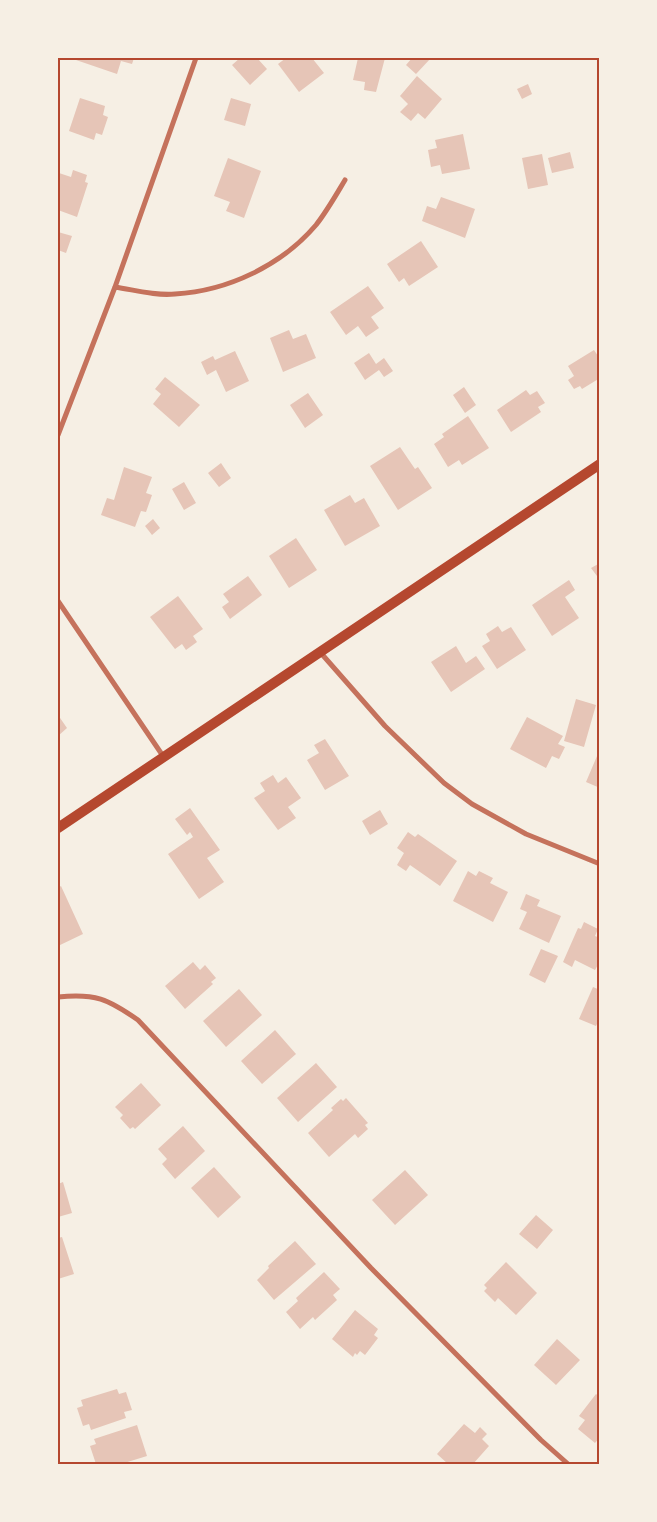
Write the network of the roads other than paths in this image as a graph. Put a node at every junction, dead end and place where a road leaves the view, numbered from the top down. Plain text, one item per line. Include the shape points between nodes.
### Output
1 (196, 58) edge
2 (346, 180) dead end
3 (115, 287) junction
4 (58, 436) edge
5 (600, 464) edge
6 (58, 601) edge
7 (320, 651) junction
8 (163, 756) junction
9 (58, 828) edge
10 (600, 864) edge
11 (58, 997) edge
12 (568, 1464) edge

1 - 3 street
2 - 3 street via 316,225 261,270 216,287 175,294 152,294
3 - 4 street
5 - 7 main road
6 - 8 street
7 - 8 main road
7 - 10 street via 385,726 465,799 526,834
8 - 9 main road
11 - 12 street via 103,999 138,1020 371,1268

